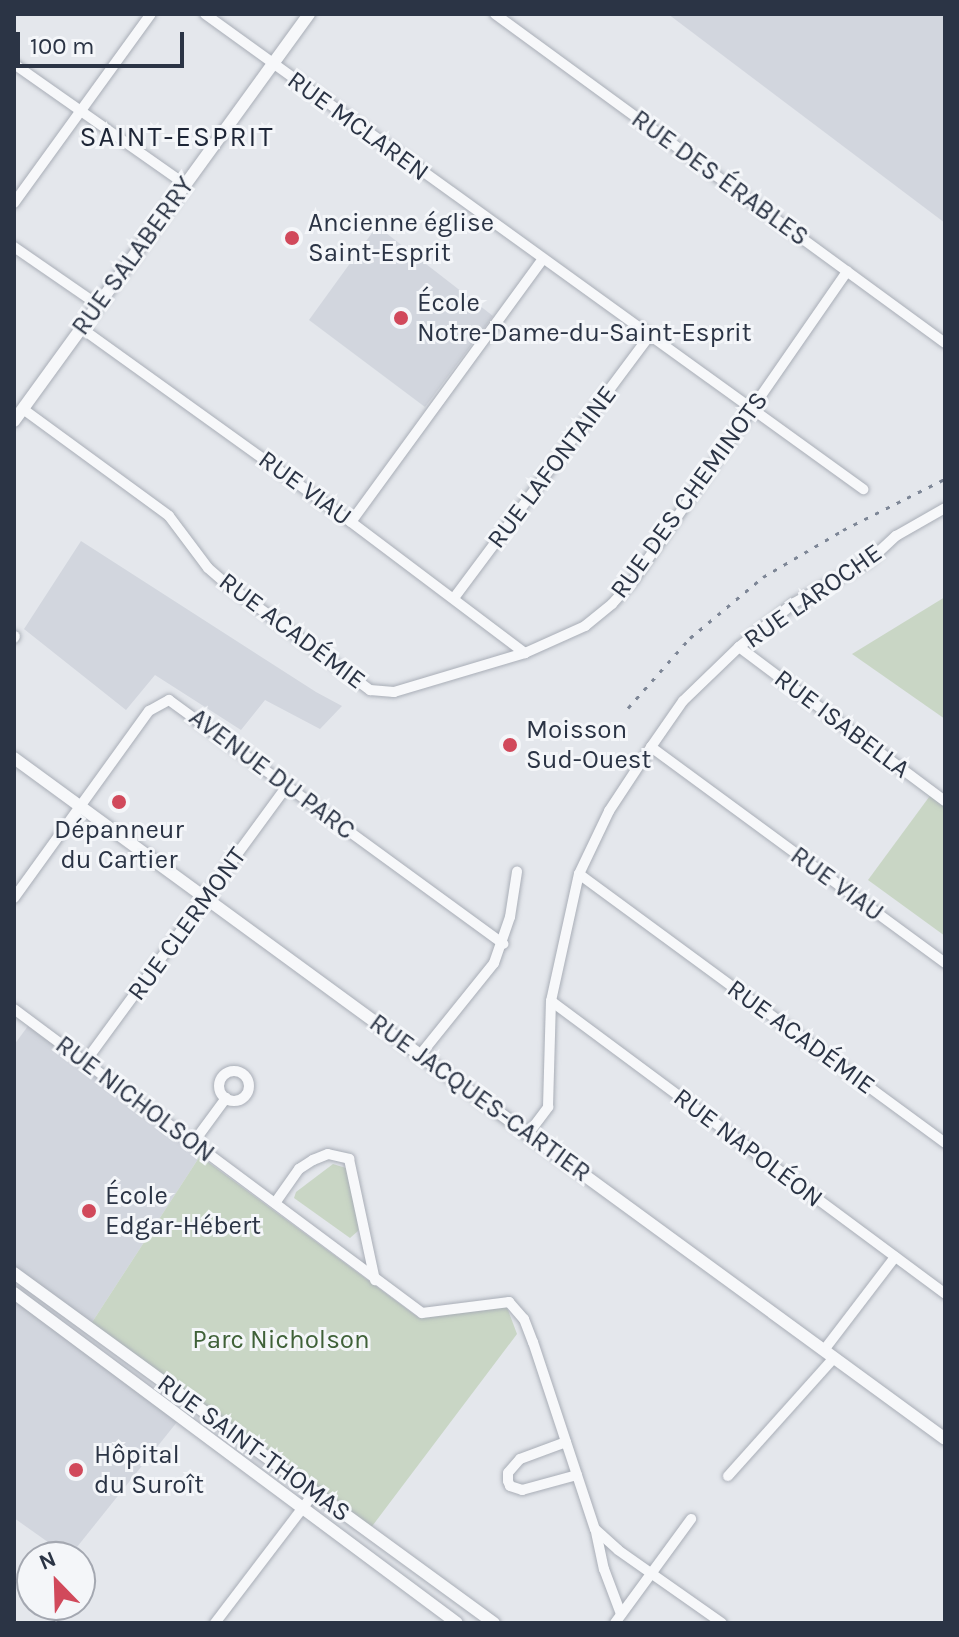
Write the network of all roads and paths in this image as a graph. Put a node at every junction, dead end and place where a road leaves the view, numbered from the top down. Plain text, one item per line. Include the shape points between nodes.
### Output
1 (151, 14) edge
2 (205, 14) edge
3 (309, 14) edge
4 (495, 14) edge
5 (273, 63) junction
6 (14, 64) edge
7 (81, 111) junction
8 (186, 185) junction
9 (14, 203) edge
10 (14, 247) edge
11 (542, 260) junction
12 (847, 271) junction
13 (98, 305) junction
14 (81, 328) junction
15 (650, 335) junction
16 (945, 343) edge
17 (18, 406) edge
18 (752, 409) junction
19 (14, 421) edge
20 (863, 489) dead end
21 (945, 508) edge
22 (351, 522) junction
23 (454, 598) junction
24 (739, 647) junction
25 (525, 653) junction
26 (394, 692) joint
27 (651, 747) junction
28 (14, 758) edge
29 (288, 785) junction
30 (945, 801) edge
31 (81, 807) junction
32 (517, 872) dead end
33 (579, 874) junction
34 (14, 898) edge
35 (205, 898) junction
36 (503, 944) junction
37 (945, 963) edge
38 (551, 1001) junction
39 (14, 1009) edge
40 (420, 1055) junction
41 (85, 1062) junction
42 (226, 1098) dead end
43 (528, 1134) junction
44 (193, 1143) junction
45 (945, 1143) edge
46 (275, 1203) junction
47 (895, 1257) junction
48 (14, 1273) edge
49 (375, 1280) junction
50 (14, 1293) edge
51 (945, 1294) edge
52 (90, 1328) junction
53 (79, 1342) junction
54 (829, 1354) junction
55 (945, 1439) edge
56 (566, 1442) junction
57 (577, 1475) junction
58 (728, 1476) dead end
59 (314, 1493) junction
60 (302, 1508) junction
61 (691, 1519) dead end
62 (595, 1529) junction
63 (651, 1573) junction
64 (618, 1619) edge
65 (215, 1623) edge
66 (457, 1623) edge
67 (494, 1623) edge
68 (722, 1623) edge

1 - 7 street
2 - 5 street, RUE MCLAREN
3 - 5 street, RUE SALABERRY
4 - 12 street, RUE DES ÉRABLES
5 - 8 street, RUE SALABERRY
5 - 11 street, RUE MCLAREN
6 - 7 street
7 - 8 street
7 - 9 street
8 - 13 street, RUE SALABERRY
10 - 13 street
11 - 15 street, RUE MCLAREN
11 - 22 street
12 - 16 street, RUE DES ÉRABLES
12 - 18 street, RUE DES CHEMINOTS
13 - 14 street, RUE SALABERRY
14 - 17 street, RUE SALABERRY
14 - 22 street, RUE VIAU
15 - 18 street, RUE MCLAREN
15 - 23 street, RUE LAFONTAINE
17 - 19 street, RUE SALABERRY
17 - 26 street, RUE ACADÉMIE via 169,516 224,582 370,690
18 - 20 street, RUE MCLAREN
18 - 25 street, RUE DES CHEMINOTS via 612,604 585,626
21 - 24 street, RUE LAROCHE via 896,536 869,561 794,603
22 - 23 street, RUE VIAU
23 - 25 street, RUE VIAU
24 - 27 street, RUE LAROCHE via 683,701
24 - 30 street, RUE ISABELLA
25 - 26 street, RUE DES CHEMINOTS
27 - 33 street, RUE LAROCHE via 609,811
27 - 37 street, RUE VIAU
28 - 31 street, RUE JACQUES-CARTIER
29 - 31 street, AVENUE DU PARC via 169,700 149,711
29 - 35 street, RUE CLERMONT
29 - 36 street, AVENUE DU PARC
31 - 34 street, AVENUE DU PARC
31 - 35 street, RUE JACQUES-CARTIER
32 - 36 street
33 - 38 street, RUE LAROCHE
33 - 45 street, RUE ACADÉMIE
35 - 40 street, RUE JACQUES-CARTIER
35 - 41 street, RUE CLERMONT
36 - 40 street via 484,979
38 - 43 street, RUE LAROCHE via 548,1107
38 - 47 street, RUE NAPOLÉON
39 - 41 street, RUE NICHOLSON
40 - 43 street, RUE JACQUES-CARTIER
41 - 44 street, RUE NICHOLSON
42 - 44 street
43 - 54 street, RUE JACQUES-CARTIER
44 - 46 street, RUE NICHOLSON
46 - 49 street, RUE NICHOLSON
46 - 49 street via 299,1169 313,1160 328,1154 349,1159
47 - 51 street, RUE NAPOLÉON
47 - 54 street
48 - 52 street, RUE SAINT-THOMAS
49 - 56 street, RUE NICHOLSON via 427,1314 509,1302 524,1319
50 - 53 street, RUE SAINT-THOMAS
52 - 53 street
52 - 59 street, RUE SAINT-THOMAS
53 - 60 street, RUE SAINT-THOMAS
54 - 55 street, RUE JACQUES-CARTIER
54 - 58 street
56 - 57 street
56 - 57 street via 520,1459 508,1481 522,1490
57 - 62 street
59 - 60 street
59 - 67 street, RUE SAINT-THOMAS
60 - 65 street
60 - 66 street, RUE SAINT-THOMAS
61 - 63 street
62 - 63 street
62 - 64 street
63 - 64 street
63 - 68 street

